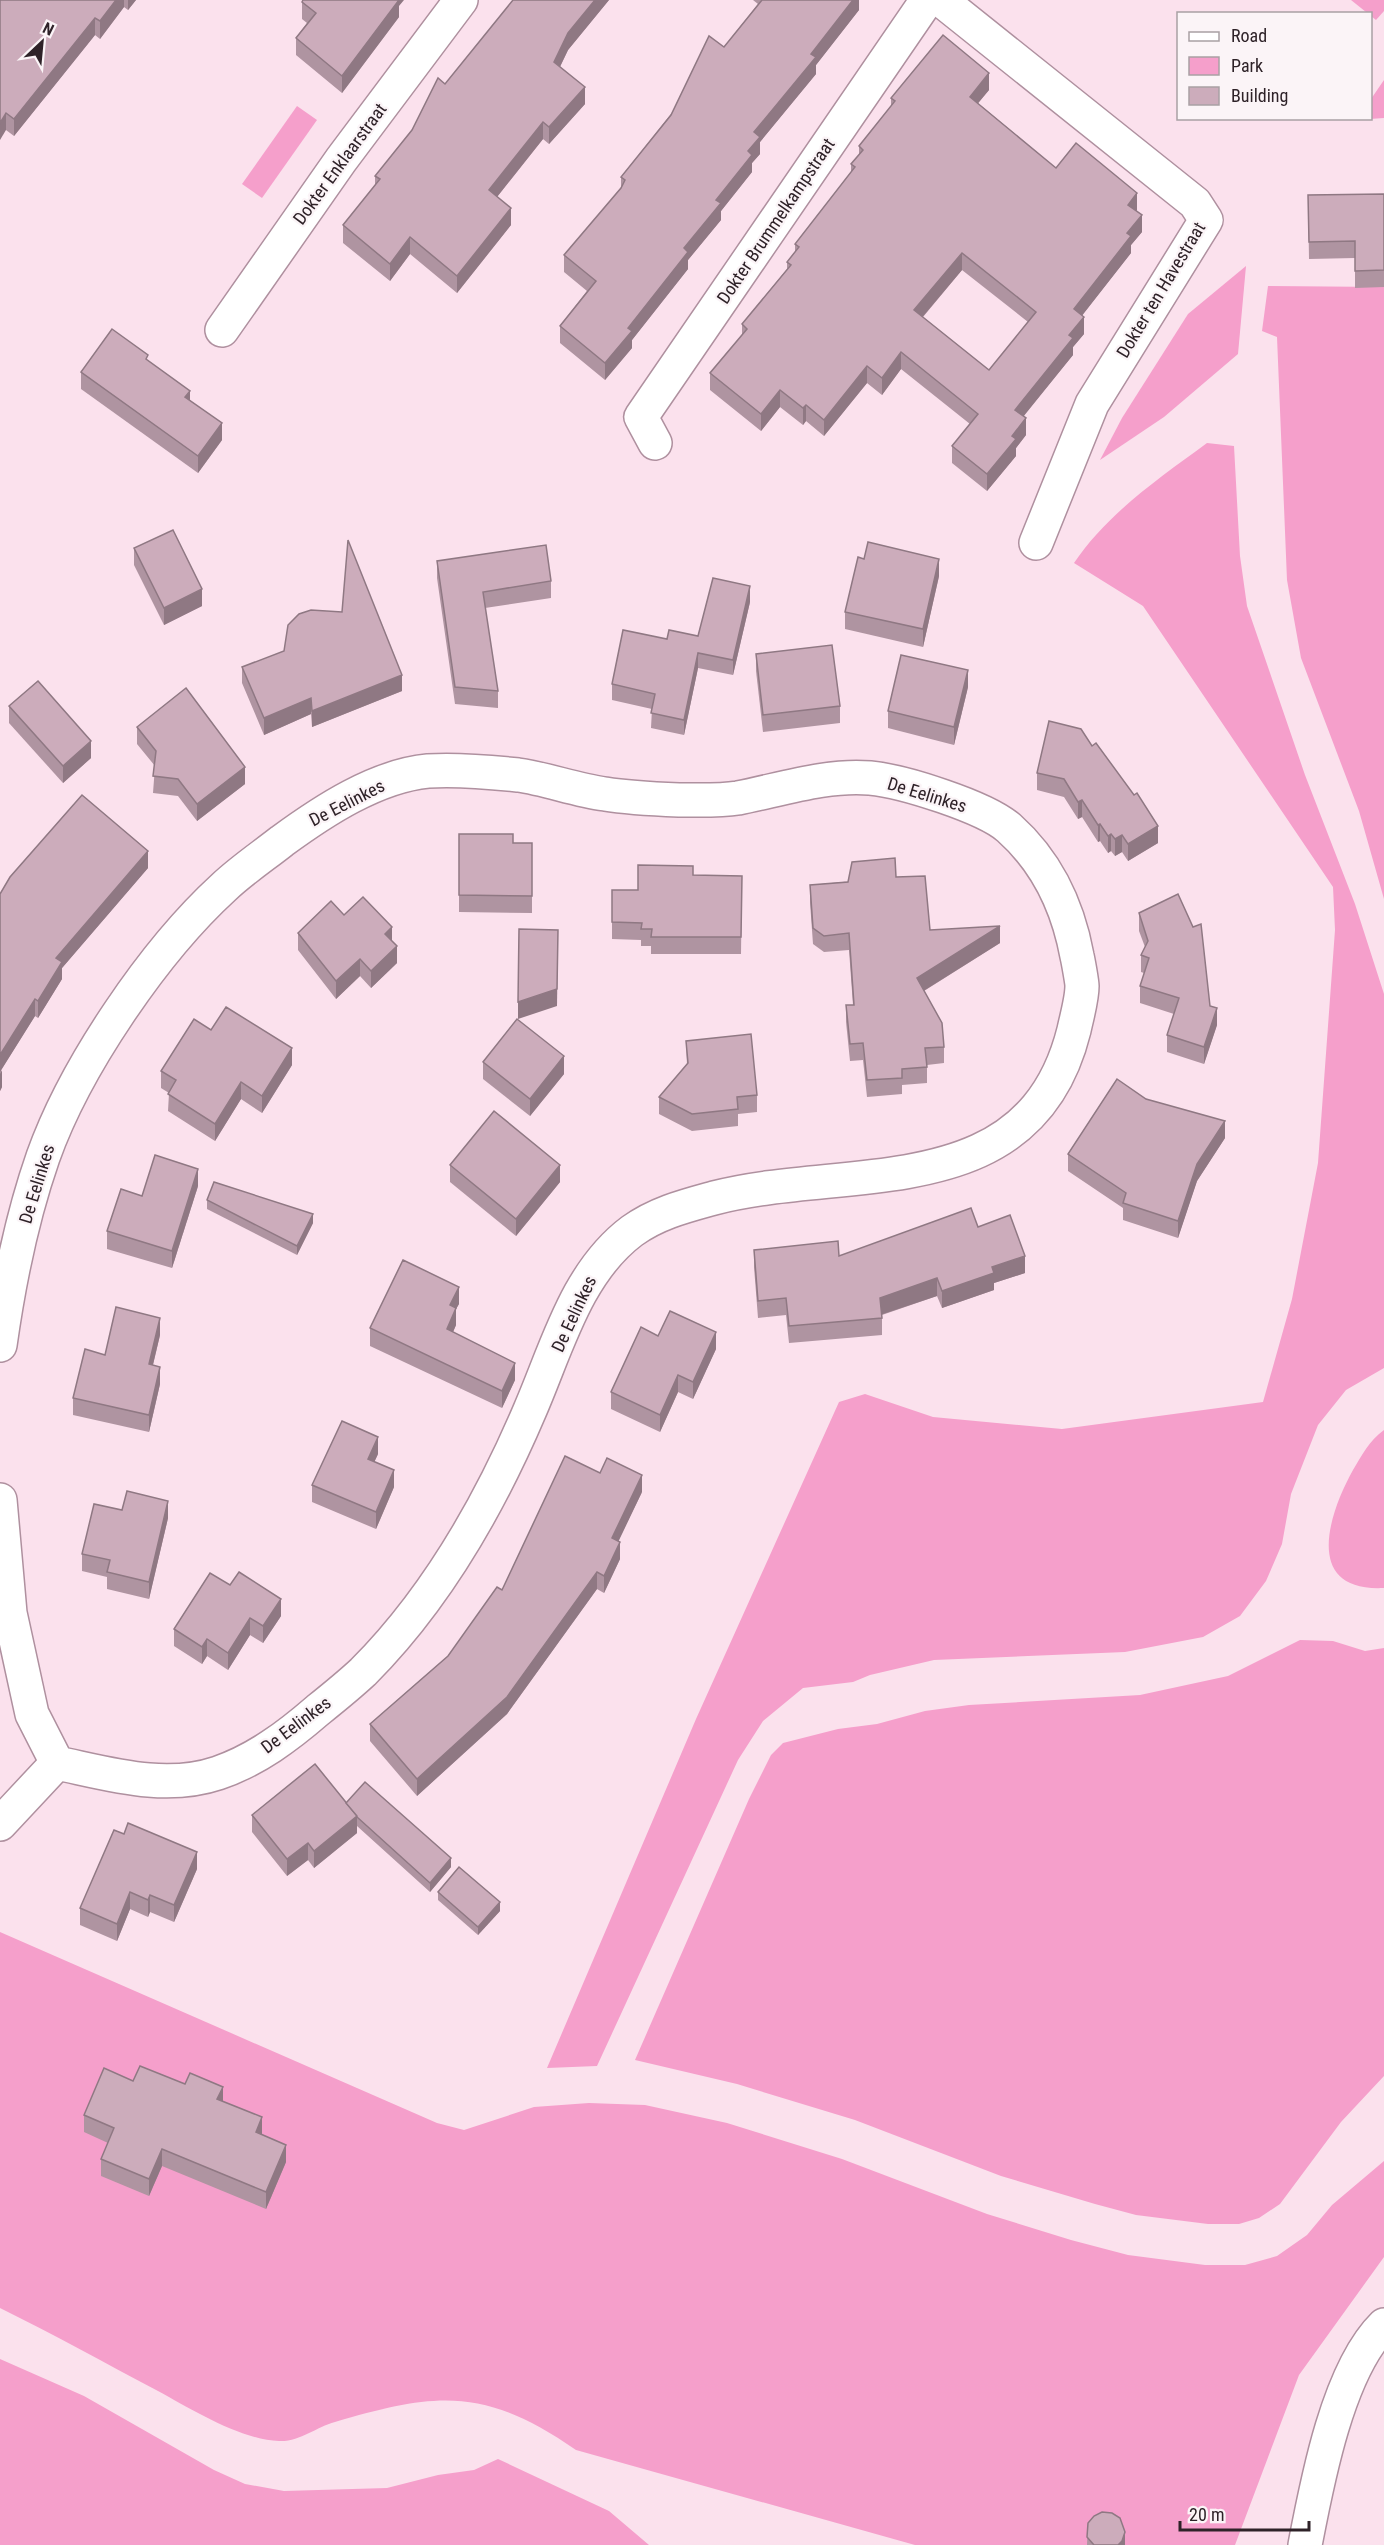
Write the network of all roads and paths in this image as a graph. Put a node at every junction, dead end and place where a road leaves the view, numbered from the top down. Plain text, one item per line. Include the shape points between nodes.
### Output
1 (461, 0) edge
2 (927, 0) edge
3 (941, 0) edge
4 (222, 330) dead end
5 (655, 443) dead end
6 (1036, 543) dead end
7 (0, 1345) edge
8 (0, 1500) edge
9 (57, 1763) junction
10 (0, 1824) edge
11 (1384, 2325) edge
12 (1305, 2545) edge

1 - 4 street, Dokter Enklaarstraat via 340,160
2 - 5 street, Dokter Brummelkampstraat via 642,417
3 - 6 street, Dokter ten Havestraat via 1195,203 1206,220 1092,404
7 - 9 street, De Eelinkes via 9,1281 44,1155 78,1079 143,979 191,919 228,882 302,826 357,794 402,776 430,771 519,775 603,794 672,800 728,800 808,783 868,777 949,798 1004,823 1042,865 1070,919 1082,984 1074,1030 1063,1066 1041,1106 1016,1130 992,1147 927,1169 735,1193 671,1209 631,1232 594,1270 575,1303 512,1452 473,1528 405,1624 362,1673 272,1747 214,1775 152,1783
8 - 9 street via 13,1624 32,1714
9 - 10 street
11 - 12 street via 1369,2340 1347,2386 1326,2451

